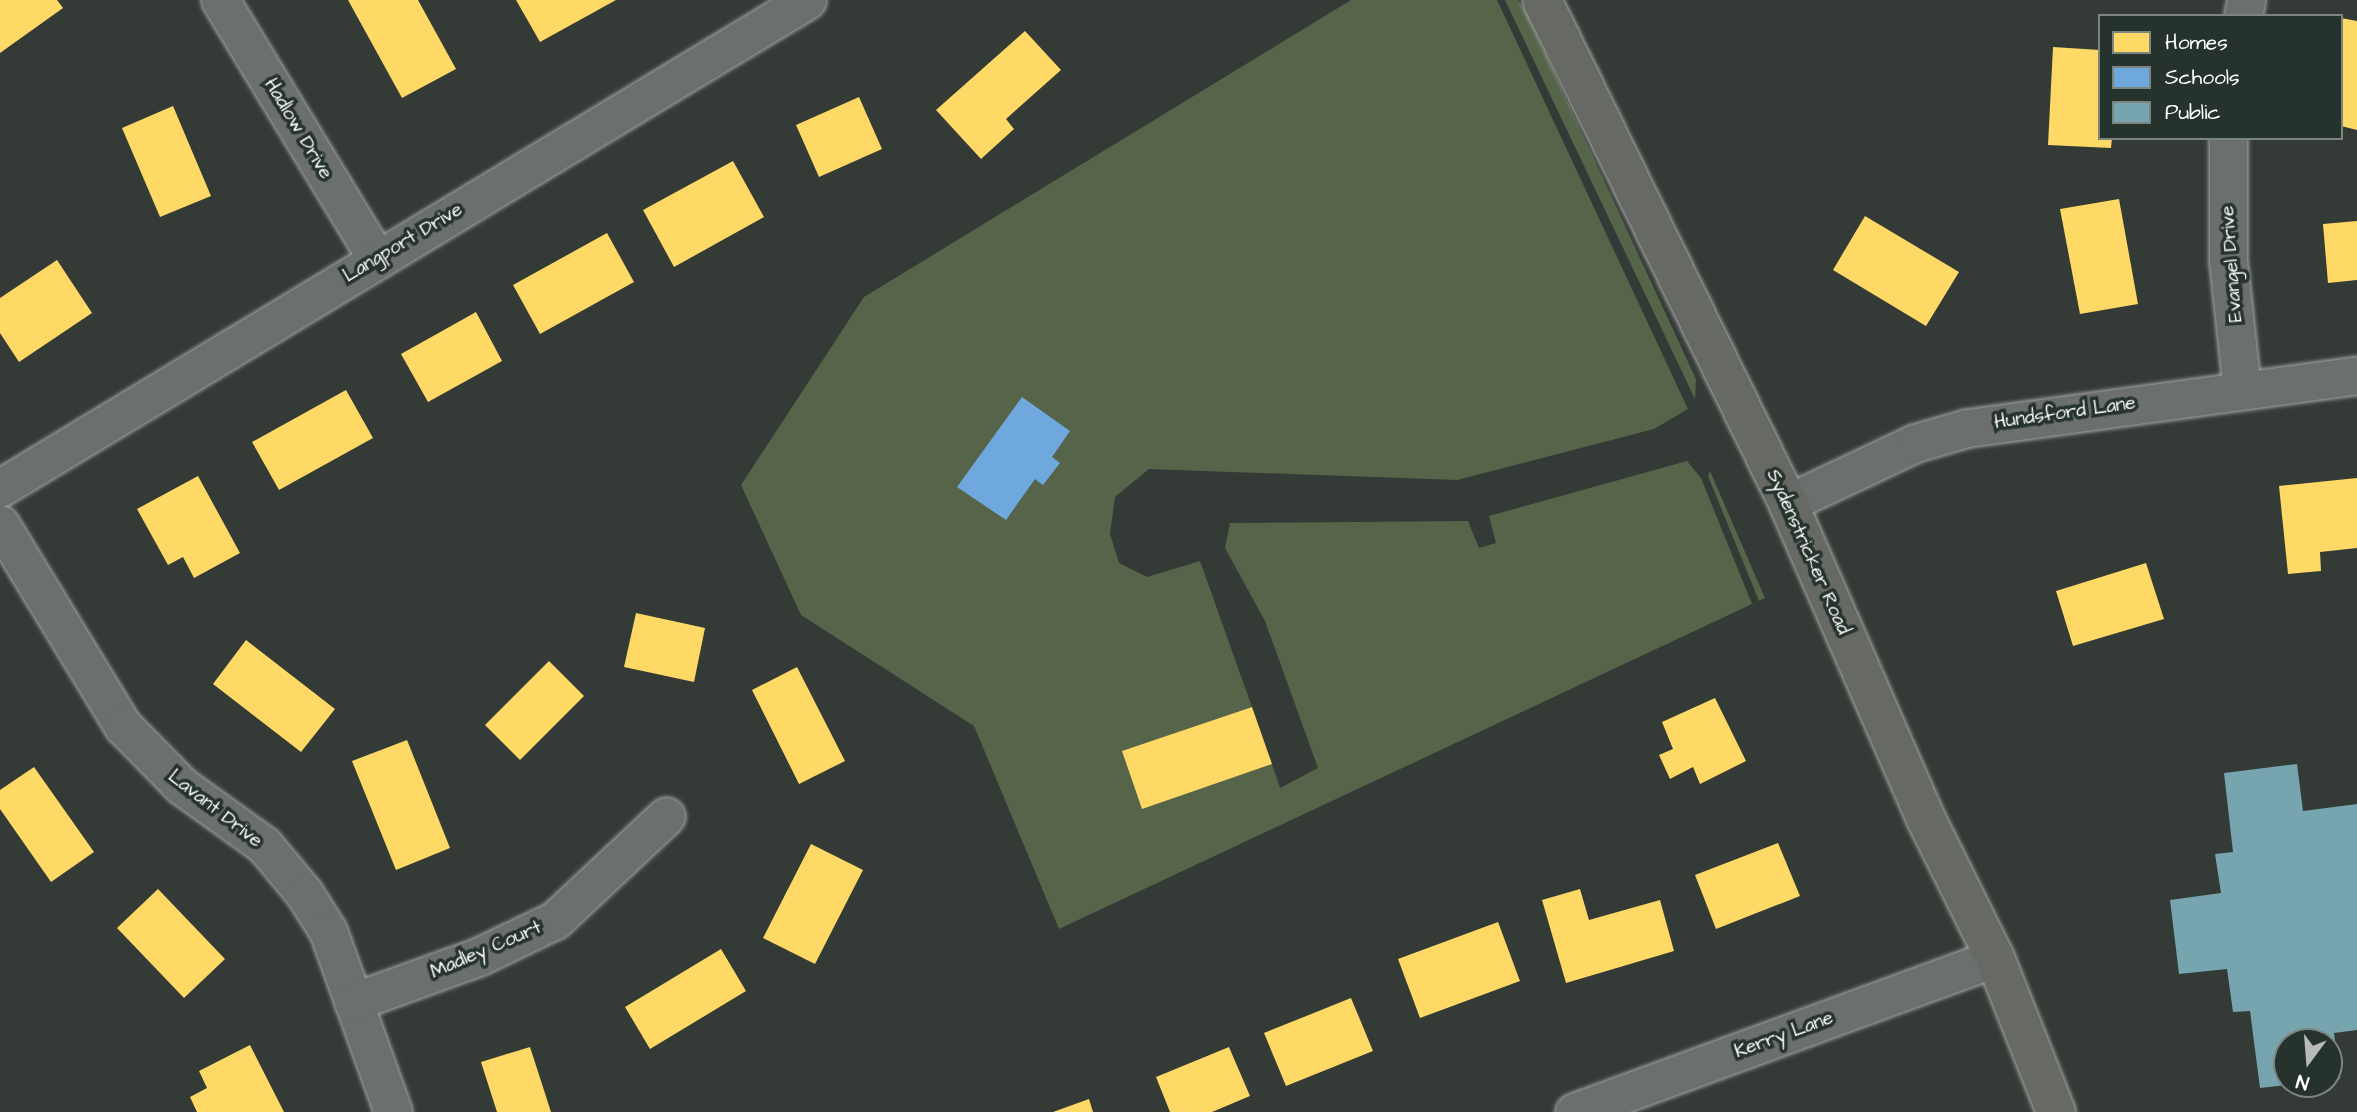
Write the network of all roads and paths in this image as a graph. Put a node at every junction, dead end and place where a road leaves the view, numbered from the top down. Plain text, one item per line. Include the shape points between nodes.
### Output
1 (220, 0) edge
2 (807, 0) edge
3 (1542, 0) edge
4 (2228, 140) edge
5 (377, 259) junction
6 (2357, 375) edge
7 (2242, 390) junction
8 (0, 488) edge
9 (1788, 503) junction
10 (0, 524) edge
11 (666, 816) dead end
12 (1995, 958) junction
13 (353, 1002) junction
14 (393, 1112) edge
15 (1574, 1112) edge
16 (2056, 1112) edge

1 - 5 street, Hadlow Drive
2 - 5 street, Langport Drive
3 - 9 main road, Sydenstricker Road
4 - 7 street, Evangel Drive via 2228,261
5 - 8 street, Langport Drive
6 - 7 street, Hundsford Lane
7 - 9 street, Hundsford Lane via 1966,428 1915,443
9 - 12 main road, Sydenstricker Road via 1926,819
10 - 13 street, Lavant Drive via 123,726 182,786 264,845 304,893 328,931
11 - 13 street, Madley Court via 555,920 480,956
12 - 15 street, Kerry Lane
12 - 16 main road, Sydenstricker Road
13 - 14 street, Lavant Drive

